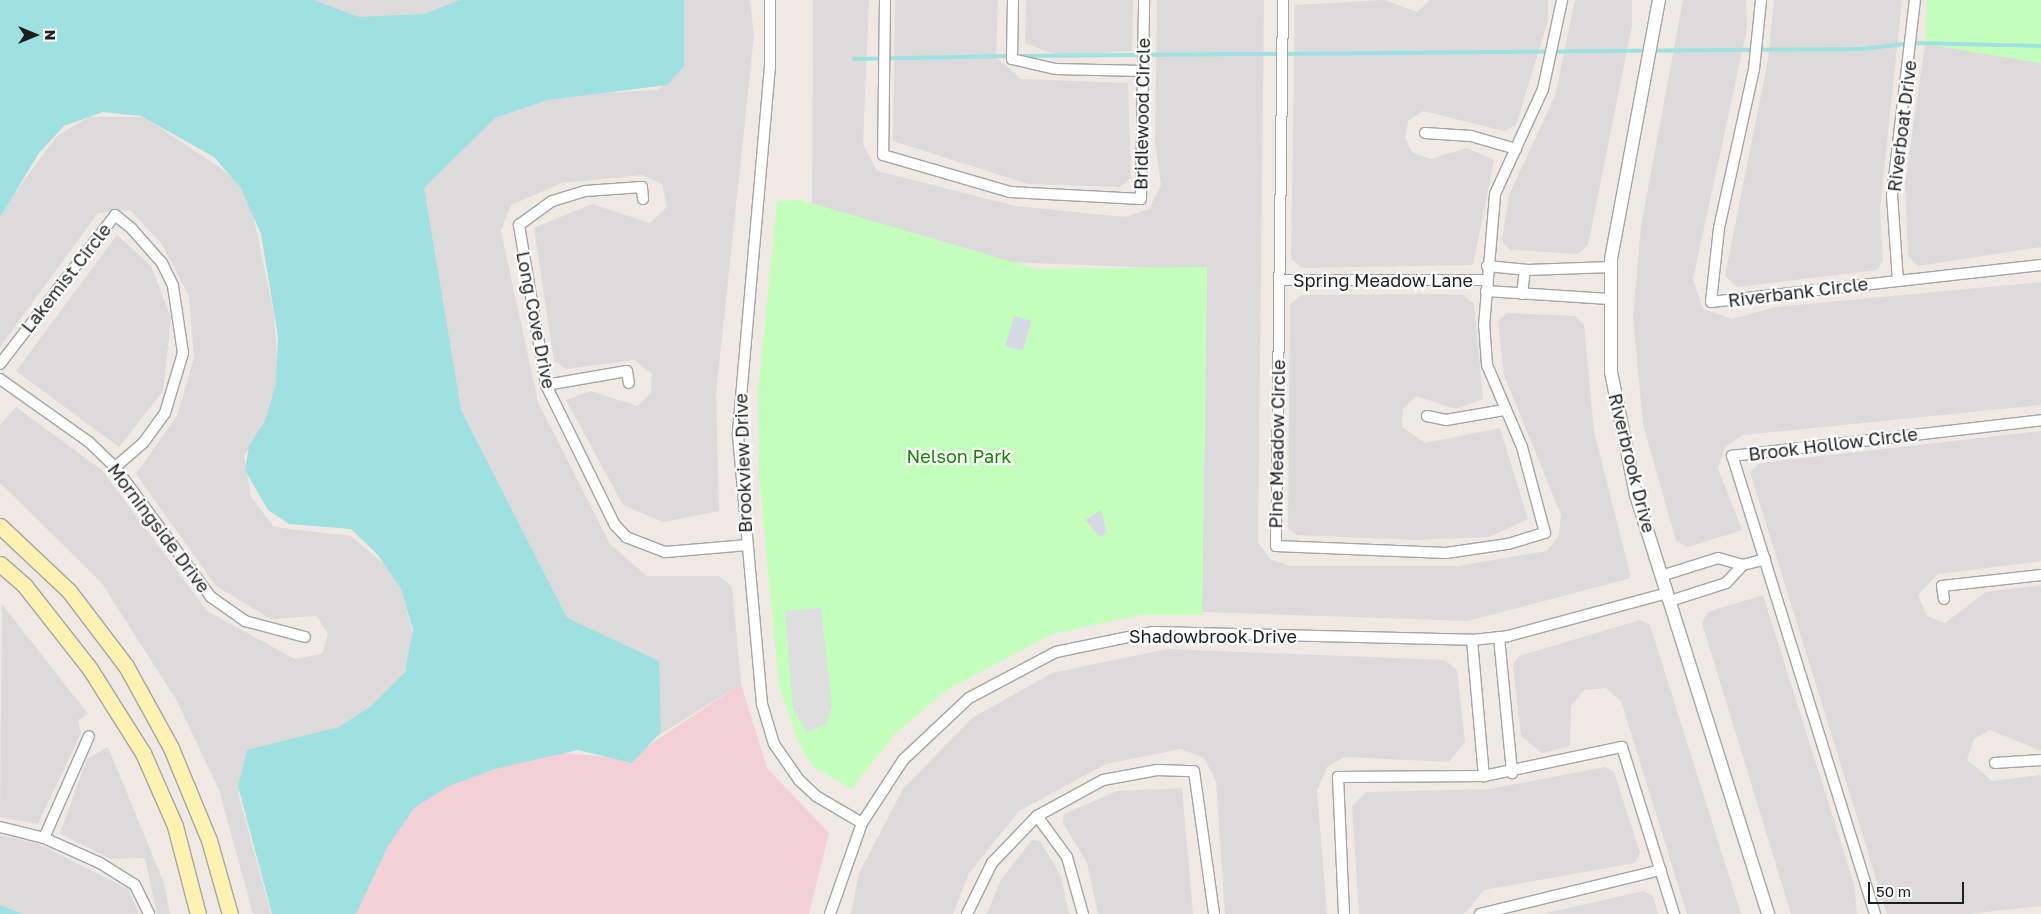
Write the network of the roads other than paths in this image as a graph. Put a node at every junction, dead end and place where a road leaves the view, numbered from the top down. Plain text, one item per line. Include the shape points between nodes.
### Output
1 (770, 0) edge
2 (885, 0) edge
3 (1013, 0) edge
4 (1144, 0) edge
5 (1283, 0) edge
6 (1562, 0) edge
7 (1659, 0) edge
8 (1762, 0) edge
9 (1916, 0) edge
10 (1143, 70) junction
11 (1425, 132) dead end
12 (1516, 149) junction
13 (643, 198) dead end
14 (2041, 265) edge
15 (1487, 266) junction
16 (1611, 267) junction
17 (1524, 270) junction
18 (1279, 280) junction
19 (1486, 280) junction
20 (1898, 281) junction
21 (1486, 291) junction
22 (1522, 294) junction
23 (1609, 299) junction
24 (0, 364) edge
25 (0, 379) edge
26 (629, 383) dead end
27 (546, 385) junction
28 (1504, 410) junction
29 (1427, 416) dead end
30 (2041, 420) edge
31 (116, 467) junction
32 (0, 526) edge
33 (746, 545) junction
34 (1765, 559) junction
35 (0, 564) edge
36 (1743, 565) junction
37 (2041, 575) edge
38 (1661, 576) junction
39 (1668, 597) junction
40 (1944, 599) dead end
41 (305, 637) dead end
42 (1499, 637) junction
43 (1472, 640) junction
44 (89, 736) dead end
45 (2041, 760) edge
46 (1994, 763) dead end
47 (1512, 772) junction
48 (1484, 776) junction
49 (1037, 816) junction
50 (862, 823) junction
51 (0, 826) edge
52 (44, 838) junction
53 (1660, 870) junction
54 (149, 914) edge
55 (198, 914) edge
56 (230, 914) edge
57 (830, 914) edge
58 (967, 914) edge
59 (1083, 914) edge
60 (1214, 914) edge
61 (1344, 914) edge
62 (1480, 914) edge
63 (1674, 914) edge
64 (1768, 914) edge
65 (1875, 914) edge

1 - 33 street, Brookview Drive via 770,66 740,395
2 - 10 street, Bridlewood Circle via 882,155 1010,192 1141,199
3 - 10 street via 1012,59 1055,69
4 - 10 street, Bridlewood Circle
5 - 18 street, Pine Meadow Circle
6 - 12 street, Pine Meadow Circle via 1546,80
7 - 16 street, Riverbrook Drive
8 - 20 street, Riverbank Circle via 1754,68 1719,228 1711,302
9 - 20 street, Riverboat Drive via 1892,195
11 - 12 street via 1471,136
12 - 15 street, Pine Meadow Circle via 1495,194
13 - 27 street, Long Cove Drive via 642,187 586,191 552,201 518,225
14 - 20 street, Riverbank Circle
15 - 17 street
15 - 19 street, Pine Meadow Circle
16 - 17 street
16 - 23 street, Riverbrook Drive
17 - 22 street
18 - 19 street, Spring Meadow Lane
18 - 28 street, Pine Meadow Circle via 1276,546 1446,552 1500,546 1545,533 1522,447
19 - 21 street, Pine Meadow Circle
21 - 22 street
21 - 28 street, Pine Meadow Circle via 1487,366
22 - 23 street
23 - 38 street, Riverbrook Drive via 1618,421
24 - 31 street, Lakemist Circle via 115,215 132,229 162,263 173,286 184,353 165,413 142,443
25 - 31 street, Morningside Drive via 89,442
26 - 27 street via 627,371
27 - 33 street, Long Cove Drive via 606,508 626,537 665,552
28 - 29 street via 1446,420
30 - 34 street, Brook Hollow Circle via 1732,456
31 - 41 street, Morningside Drive via 211,597 246,621
32 - 56 main road via 69,591 126,666 171,748 209,840
33 - 50 street, Brookview Drive via 762,704 772,740 805,786
34 - 36 street
34 - 65 street, Brook Hollow Circle
35 - 55 main road via 24,586 90,669 143,753 175,826
36 - 38 street via 1718,558
36 - 39 street via 1726,583
37 - 40 street via 1942,586
38 - 39 street, Riverbrook Drive
39 - 42 street, Shadowbrook Drive
39 - 64 street, Riverbrook Drive
42 - 43 street, Shadowbrook Drive
42 - 47 street
43 - 48 street
43 - 50 street, Shadowbrook Drive via 1153,632 1088,642 1024,665 969,698 903,760
44 - 52 street
45 - 46 street
47 - 48 street
47 - 53 street via 1622,747
48 - 61 street via 1338,777
49 - 58 street via 992,863
49 - 59 street via 1067,857
49 - 60 street via 1104,780 1157,770 1194,770
50 - 57 street, Shadowbrook Drive
51 - 52 street
52 - 54 street via 129,880
53 - 62 street
53 - 63 street

